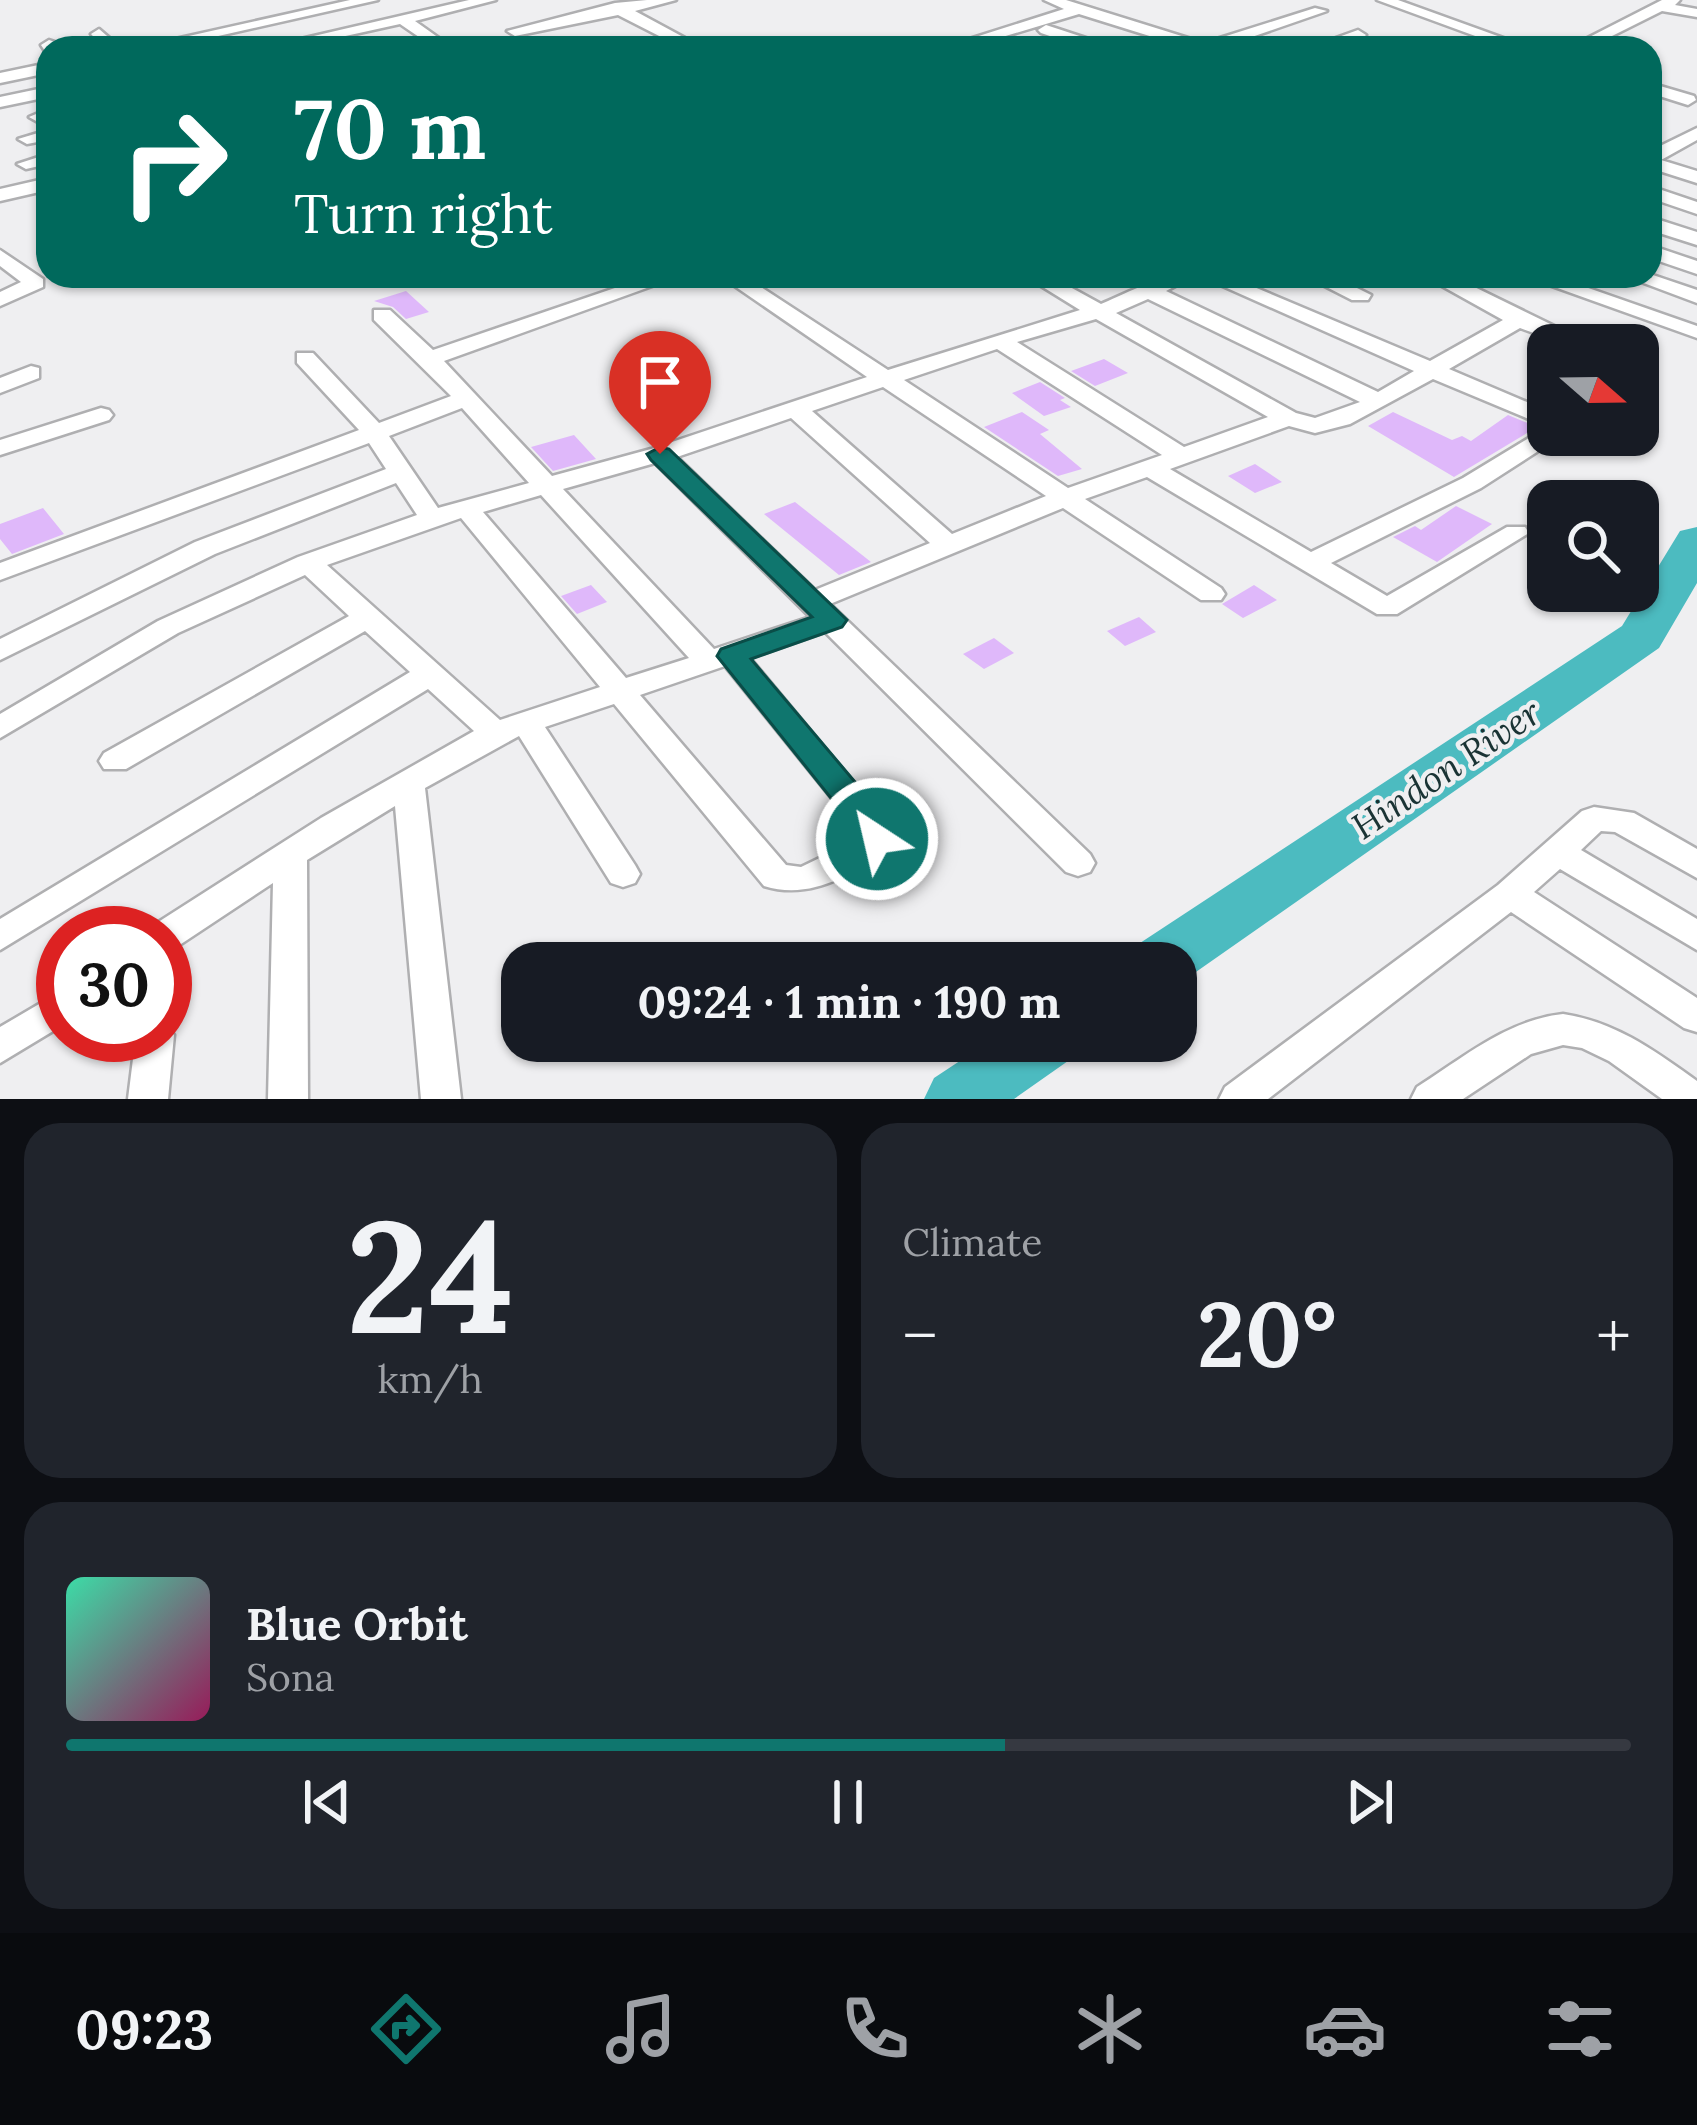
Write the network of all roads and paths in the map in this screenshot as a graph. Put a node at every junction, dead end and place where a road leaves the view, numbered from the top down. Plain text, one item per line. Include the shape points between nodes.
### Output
1 (370, 0) edge
2 (489, 0) edge
3 (582, 0) edge
4 (601, 0) edge
5 (669, 0) edge
6 (1051, 0) edge
7 (1384, 0) edge
8 (1666, 3) edge
9 (622, 10) junction
10 (1079, 10) junction
11 (1320, 11) dead end
12 (1697, 13) edge
13 (308, 15) junction
14 (504, 16) dead end
15 (402, 19) junction
16 (643, 21) junction
17 (1046, 30) dead end
18 (333, 33) junction
19 (1358, 35) dead end
20 (203, 36) edge
21 (326, 36) edge
22 (427, 36) edge
23 (528, 36) edge
24 (541, 36) edge
25 (671, 36) edge
26 (991, 36) edge
27 (1064, 36) edge
28 (1165, 36) edge
29 (1242, 36) edge
30 (1355, 36) edge
31 (1488, 36) edge
32 (1600, 36) edge
33 (36, 70) edge
34 (3, 74) edge
35 (1662, 92) edge
36 (36, 94) edge
37 (1688, 100) dead end
38 (0, 102) edge
39 (1697, 133) edge
40 (36, 137) edge
41 (27, 139) dead end
42 (1662, 140) edge
43 (1677, 144) junction
44 (1697, 150) edge
45 (1662, 153) edge
46 (36, 162) edge
47 (26, 164) dead end
48 (1662, 164) edge
49 (1697, 177) edge
50 (1662, 196) edge
51 (1697, 208) edge
52 (1662, 255) edge
53 (0, 256) edge
54 (1697, 268) edge
55 (1662, 285) edge
56 (635, 288) edge
57 (748, 288) edge
58 (1065, 288) edge
59 (1150, 288) edge
60 (1239, 288) edge
61 (1343, 288) edge
62 (1463, 288) edge
63 (1568, 288) edge
64 (1144, 290) junction
65 (1360, 295) dead end
66 (1697, 297) edge
67 (0, 300) edge
68 (1100, 312) junction
69 (382, 315) dead end
70 (1519, 320) junction
71 (1530, 324) edge
72 (1694, 332) dead end
73 (1001, 342) junction
74 (305, 358) dead end
75 (429, 359) junction
76 (1434, 368) junction
77 (31, 374) dead end
78 (886, 378) junction
79 (0, 386) edge
80 (465, 399) junction
81 (1375, 400) junction
82 (793, 406) junction
83 (1527, 410) edge
84 (101, 415) dead end
85 (1288, 418) junction
86 (374, 432) junction
87 (0, 448) edge
88 (1527, 450) edge
89 (660, 454) junction
90 (1180, 456) junction
91 (1152, 469) junction
92 (402, 472) junction
93 (549, 488) junction
94 (1064, 498) junction
95 (468, 510) junction
96 (432, 518) junction
97 (1516, 533) dead end
98 (947, 544) junction
99 (308, 563) junction
100 (1308, 564) junction
101 (0, 572) edge
102 (1211, 594) dead end
103 (821, 611) junction
104 (365, 619) junction
105 (0, 651) edge
106 (719, 658) junction
107 (428, 675) junction
108 (621, 687) junction
109 (0, 728) edge
110 (511, 728) junction
111 (115, 760) dead end
112 (409, 786) junction
113 (1556, 851) junction
114 (290, 858) junction
115 (1078, 863) dead end
116 (1697, 865) edge
117 (623, 874) dead end
118 (1510, 894) junction
119 (192, 923) edge
120 (0, 936) edge
121 (1697, 936) edge
122 (1697, 1017) edge
123 (36, 1023) edge
124 (0, 1048) edge
125 (152, 1062) edge
126 (148, 1099) edge
127 (288, 1099) edge
128 (441, 1099) edge
129 (1239, 1099) edge
130 (1431, 1099) edge
131 (1692, 1099) edge

1 - 13 street
2 - 15 street
3 - 14 street
4 - 9 street
5 - 9 street
6 - 10 street
7 - 31 street
8 - 12 street
8 - 32 street
9 - 16 street
9 - 23 street
10 - 26 street
10 - 28 street
11 - 29 street
13 - 18 street
13 - 20 street
15 - 18 street
15 - 22 street
16 - 24 street
16 - 25 street
17 - 27 street
18 - 21 street
19 - 30 street
33 - 34 street
35 - 37 street
36 - 38 street
39 - 43 street
40 - 41 street
42 - 43 street
43 - 44 street
43 - 45 street
46 - 47 street
48 - 49 street
50 - 51 street
52 - 54 street
53 - 67 street via 36,283
55 - 66 street
56 - 75 street
57 - 78 street
58 - 68 street
59 - 64 street
60 - 76 street
61 - 65 street
62 - 70 street
63 - 72 street
64 - 68 street
64 - 81 street
68 - 73 street
68 - 85 street
69 - 75 street
70 - 71 street
70 - 76 street
73 - 78 street
73 - 90 street
74 - 86 street
75 - 80 street
76 - 81 street
76 - 83 street
77 - 79 street
78 - 82 street
78 - 94 street
80 - 86 street
80 - 93 street
81 - 85 street via 1315,426
82 - 89 street
82 - 98 street
84 - 87 street
85 - 90 street
86 - 92 street
86 - 101 street
88 - 100 street
89 - 93 street
89 - 103 street
90 - 91 street
91 - 94 street
91 - 100 street
92 - 96 street
92 - 105 street via 205,548
93 - 95 street
93 - 106 street
94 - 98 street
94 - 102 street
95 - 96 street
95 - 108 street
96 - 99 street
97 - 100 street via 1391,608
98 - 103 street
99 - 104 street
99 - 109 street via 168,626
103 - 106 street
103 - 115 street
104 - 107 street
104 - 111 street
106 - 108 street
106 - 108 street via 876,830 873,847 804,880 776,877
107 - 110 street
107 - 120 street
108 - 110 street
110 - 112 street
110 - 117 street
112 - 114 street
112 - 128 street
113 - 116 street via 1607,817
113 - 118 street
113 - 121 street
114 - 119 street
114 - 127 street
118 - 122 street
118 - 129 street
123 - 124 street
125 - 126 street
130 - 131 street via 1540,1032 1568,1030 1602,1039

